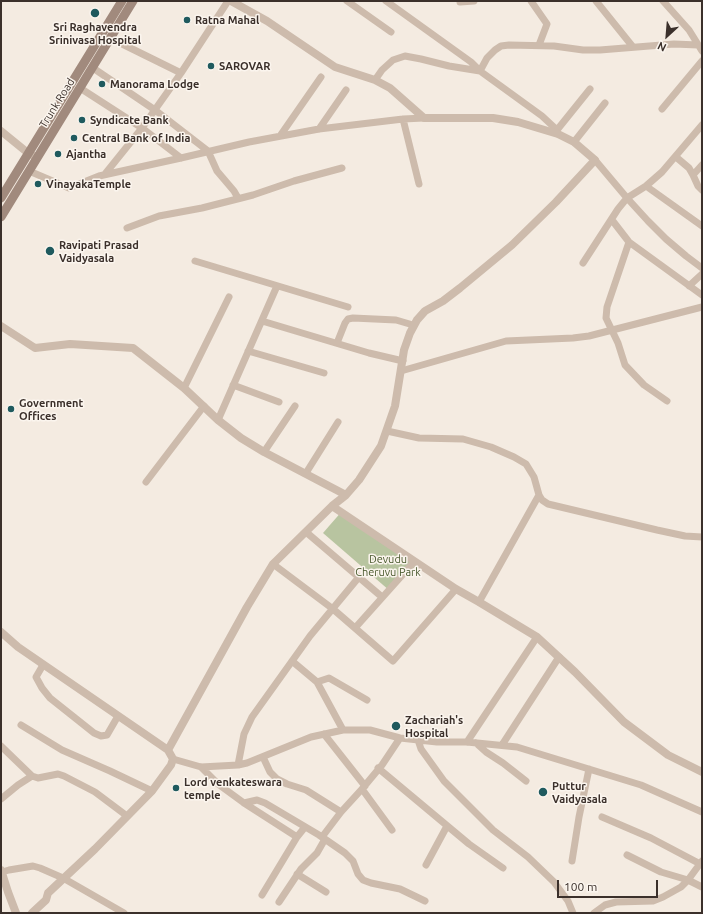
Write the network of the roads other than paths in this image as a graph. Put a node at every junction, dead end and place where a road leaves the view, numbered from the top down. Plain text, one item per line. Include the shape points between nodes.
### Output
1 (122, 1) edge
2 (133, 1) edge
3 (230, 1) edge
4 (347, 1) edge
5 (386, 1) edge
6 (474, 1) edge
7 (531, 1) edge
8 (596, 1) edge
9 (663, 1) edge
10 (460, 2) dead end
11 (391, 32) dead end
12 (110, 38) junction
13 (539, 45) junction
14 (633, 47) junction
15 (700, 48) edge
16 (702, 61) edge
17 (93, 68) junction
18 (480, 71) junction
19 (181, 73) junction
20 (321, 77) dead end
21 (375, 80) junction
22 (80, 88) junction
23 (590, 89) dead end
24 (346, 90) dead end
25 (605, 103) dead end
26 (662, 109) dead end
27 (155, 110) junction
28 (424, 118) junction
29 (403, 119) junction
30 (702, 125) edge
31 (142, 128) junction
32 (319, 129) junction
33 (1, 132) edge
34 (558, 132) junction
35 (280, 136) junction
36 (574, 142) junction
37 (208, 152) junction
38 (28, 153) junction
39 (37, 157) junction
40 (676, 157) junction
41 (181, 158) junction
42 (595, 160) junction
43 (702, 166) edge
44 (342, 168) dead end
45 (29, 171) junction
46 (105, 174) junction
47 (693, 174) junction
48 (419, 184) dead end
49 (646, 186) junction
50 (702, 190) edge
51 (1, 198) edge
52 (238, 198) junction
53 (628, 198) junction
54 (1, 217) edge
55 (612, 220) junction
56 (702, 226) edge
57 (127, 228) dead end
58 (629, 242) junction
59 (195, 261) dead end
60 (583, 263) dead end
61 (702, 268) edge
62 (702, 274) edge
63 (277, 286) junction
64 (689, 286) junction
65 (702, 295) edge
66 (229, 297) dead end
67 (348, 307) dead end
68 (702, 307) edge
69 (262, 321) junction
70 (413, 325) junction
71 (1, 326) edge
72 (611, 329) junction
73 (337, 343) junction
74 (248, 351) junction
75 (403, 361) junction
76 (401, 371) junction
77 (324, 373) dead end
78 (233, 385) junction
79 (184, 388) junction
80 (667, 401) dead end
81 (279, 402) dead end
82 (204, 406) junction
83 (295, 406) dead end
84 (218, 420) junction
85 (338, 422) dead end
86 (387, 431) junction
87 (264, 452) junction
88 (306, 473) junction
89 (146, 482) dead end
90 (346, 495) junction
91 (539, 495) junction
92 (332, 506) junction
93 (306, 532) junction
94 (702, 537) edge
95 (414, 562) junction
96 (273, 564) junction
97 (359, 578) junction
98 (456, 589) junction
99 (382, 597) junction
100 (479, 602) junction
101 (333, 609) junction
102 (355, 628) junction
103 (1, 632) edge
104 (537, 638) junction
105 (559, 657) junction
106 (292, 662) junction
107 (43, 665) junction
108 (317, 682) junction
109 (367, 700) dead end
110 (118, 716) junction
111 (21, 725) dead end
112 (343, 730) junction
113 (324, 734) junction
114 (400, 738) junction
115 (418, 740) junction
116 (467, 742) junction
117 (476, 743) junction
118 (502, 745) junction
119 (1, 746) edge
120 (168, 750) junction
121 (263, 757) junction
122 (173, 759) junction
123 (238, 765) junction
124 (201, 767) junction
125 (378, 768) junction
126 (589, 769) junction
127 (702, 772) edge
128 (32, 776) junction
129 (526, 781) dead end
130 (364, 787) junction
131 (152, 791) junction
132 (1, 799) edge
133 (702, 803) edge
134 (244, 804) junction
135 (699, 810) edge
136 (341, 812) junction
137 (127, 816) junction
138 (602, 817) dead end
139 (447, 826) junction
140 (304, 827) junction
141 (392, 830) dead end
142 (297, 837) junction
143 (324, 838) junction
144 (627, 855) dead end
145 (572, 861) dead end
146 (701, 863) edge
147 (426, 865) dead end
148 (503, 868) dead end
149 (1, 871) edge
150 (297, 874) junction
151 (63, 878) junction
152 (688, 880) junction
153 (702, 887) edge
154 (326, 892) dead end
155 (48, 893) junction
156 (262, 895) dead end
157 (424, 901) dead end
158 (279, 902) dead end
159 (16, 913) edge
160 (25, 913) edge
161 (32, 913) edge
162 (124, 913) edge
163 (573, 913) edge
164 (594, 913) edge

1 - 38 main road
2 - 12 main road, Trunk Road
3 - 19 street
3 - 21 street via 267,21 335,67
4 - 11 street
5 - 18 street
6 - 10 street
7 - 13 street via 547,24
8 - 14 street
9 - 15 street via 689,30
12 - 17 main road, Trunk Road
12 - 19 street
13 - 14 street via 583,50
13 - 18 street via 501,46 487,58
14 - 15 street via 674,44
16 - 26 street
17 - 22 main road, Trunk Road
17 - 27 street
18 - 21 street via 405,56 393,60
18 - 34 street via 542,116
19 - 27 street
20 - 35 street
21 - 28 street via 390,88
22 - 31 street
22 - 39 main road, Trunk Road
23 - 34 street
24 - 32 street
25 - 36 street
27 - 31 street
27 - 37 street
28 - 29 street
28 - 34 street via 493,118
29 - 32 street
29 - 48 street
30 - 40 street
31 - 41 street
31 - 46 street
32 - 35 street
33 - 38 street
34 - 36 street
35 - 37 street
36 - 42 street
37 - 41 street
37 - 52 street via 217,172
38 - 39 street
38 - 51 main road
39 - 45 main road, Trunk Road
40 - 47 street
40 - 49 street
41 - 46 street
42 - 53 street
42 - 70 street via 512,245 449,296 425,311
43 - 47 street
44 - 52 street
45 - 46 street via 69,188
45 - 54 main road, Trunk Road
47 - 50 street
49 - 53 street
49 - 56 street
52 - 57 street via 159,216
53 - 55 street
53 - 61 street via 666,239
55 - 58 street
55 - 60 street
58 - 64 street
58 - 72 street via 606,307 606,318
59 - 63 street
62 - 64 street
63 - 67 street
63 - 69 street
64 - 65 street
66 - 79 street
68 - 72 street
69 - 73 street
69 - 74 street
70 - 73 street via 396,320 348,319
70 - 75 street
71 - 79 street via 35,348 70,344 133,348
72 - 76 street via 573,338 506,341
72 - 80 street via 625,365 644,385
73 - 75 street
74 - 77 street
74 - 78 street
75 - 76 street
76 - 86 street via 395,406
78 - 81 street
78 - 84 street
79 - 82 street
82 - 84 street
82 - 89 street
83 - 87 street
84 - 87 street
85 - 88 street
86 - 90 street via 381,446
86 - 91 street via 419,438 463,439 491,447 526,464 534,477
87 - 88 street
88 - 90 street
90 - 92 street
91 - 94 street via 548,504 593,516 664,532
91 - 100 street
92 - 93 street
92 - 95 street
93 - 96 street
93 - 97 street
95 - 98 street
95 - 99 street
96 - 101 street
96 - 120 street
97 - 99 street
97 - 101 street
98 - 100 street
98 - 102 street via 393,661
99 - 102 street
100 - 104 street
101 - 102 street
101 - 106 street
103 - 107 street
104 - 105 street
104 - 116 street
105 - 118 street
105 - 127 street via 624,722 668,755
106 - 108 street
106 - 123 street via 252,717 244,734
107 - 110 street
107 - 110 street via 36,677 42,688 50,698 94,733 107,735
108 - 109 street via 330,678
108 - 112 street
110 - 120 street
111 - 131 street via 62,750
112 - 113 street
112 - 114 street via 370,730
113 - 121 street
113 - 130 street
114 - 115 street
114 - 125 street
115 - 116 street
115 - 163 street via 444,781 493,830 528,857 554,882 568,901
116 - 117 street
117 - 118 street
117 - 129 street
118 - 126 street via 517,747
119 - 128 street
120 - 122 street
121 - 123 street
121 - 136 street via 270,772 278,779 306,790
122 - 124 street
122 - 131 street
123 - 124 street
124 - 134 street
125 - 130 street
125 - 139 street
126 - 135 street via 641,785
126 - 145 street
128 - 132 street
128 - 137 street via 64,776 95,792
130 - 136 street
130 - 141 street
131 - 137 street
133 - 135 street
134 - 140 street via 256,800 265,803
134 - 142 street
136 - 143 street
137 - 151 street
138 - 146 street
139 - 147 street
139 - 148 street
140 - 142 street
140 - 143 street
142 - 156 street
143 - 150 street via 317,853
143 - 157 street via 345,853 363,880 400,889
144 - 152 street via 661,872
146 - 152 street
149 - 151 street via 33,866
149 - 159 street
150 - 154 street
150 - 158 street
151 - 155 street
151 - 162 street
152 - 153 street
152 - 164 street via 673,892 653,901 616,902 605,905
155 - 160 street via 41,896
155 - 161 street via 46,900

